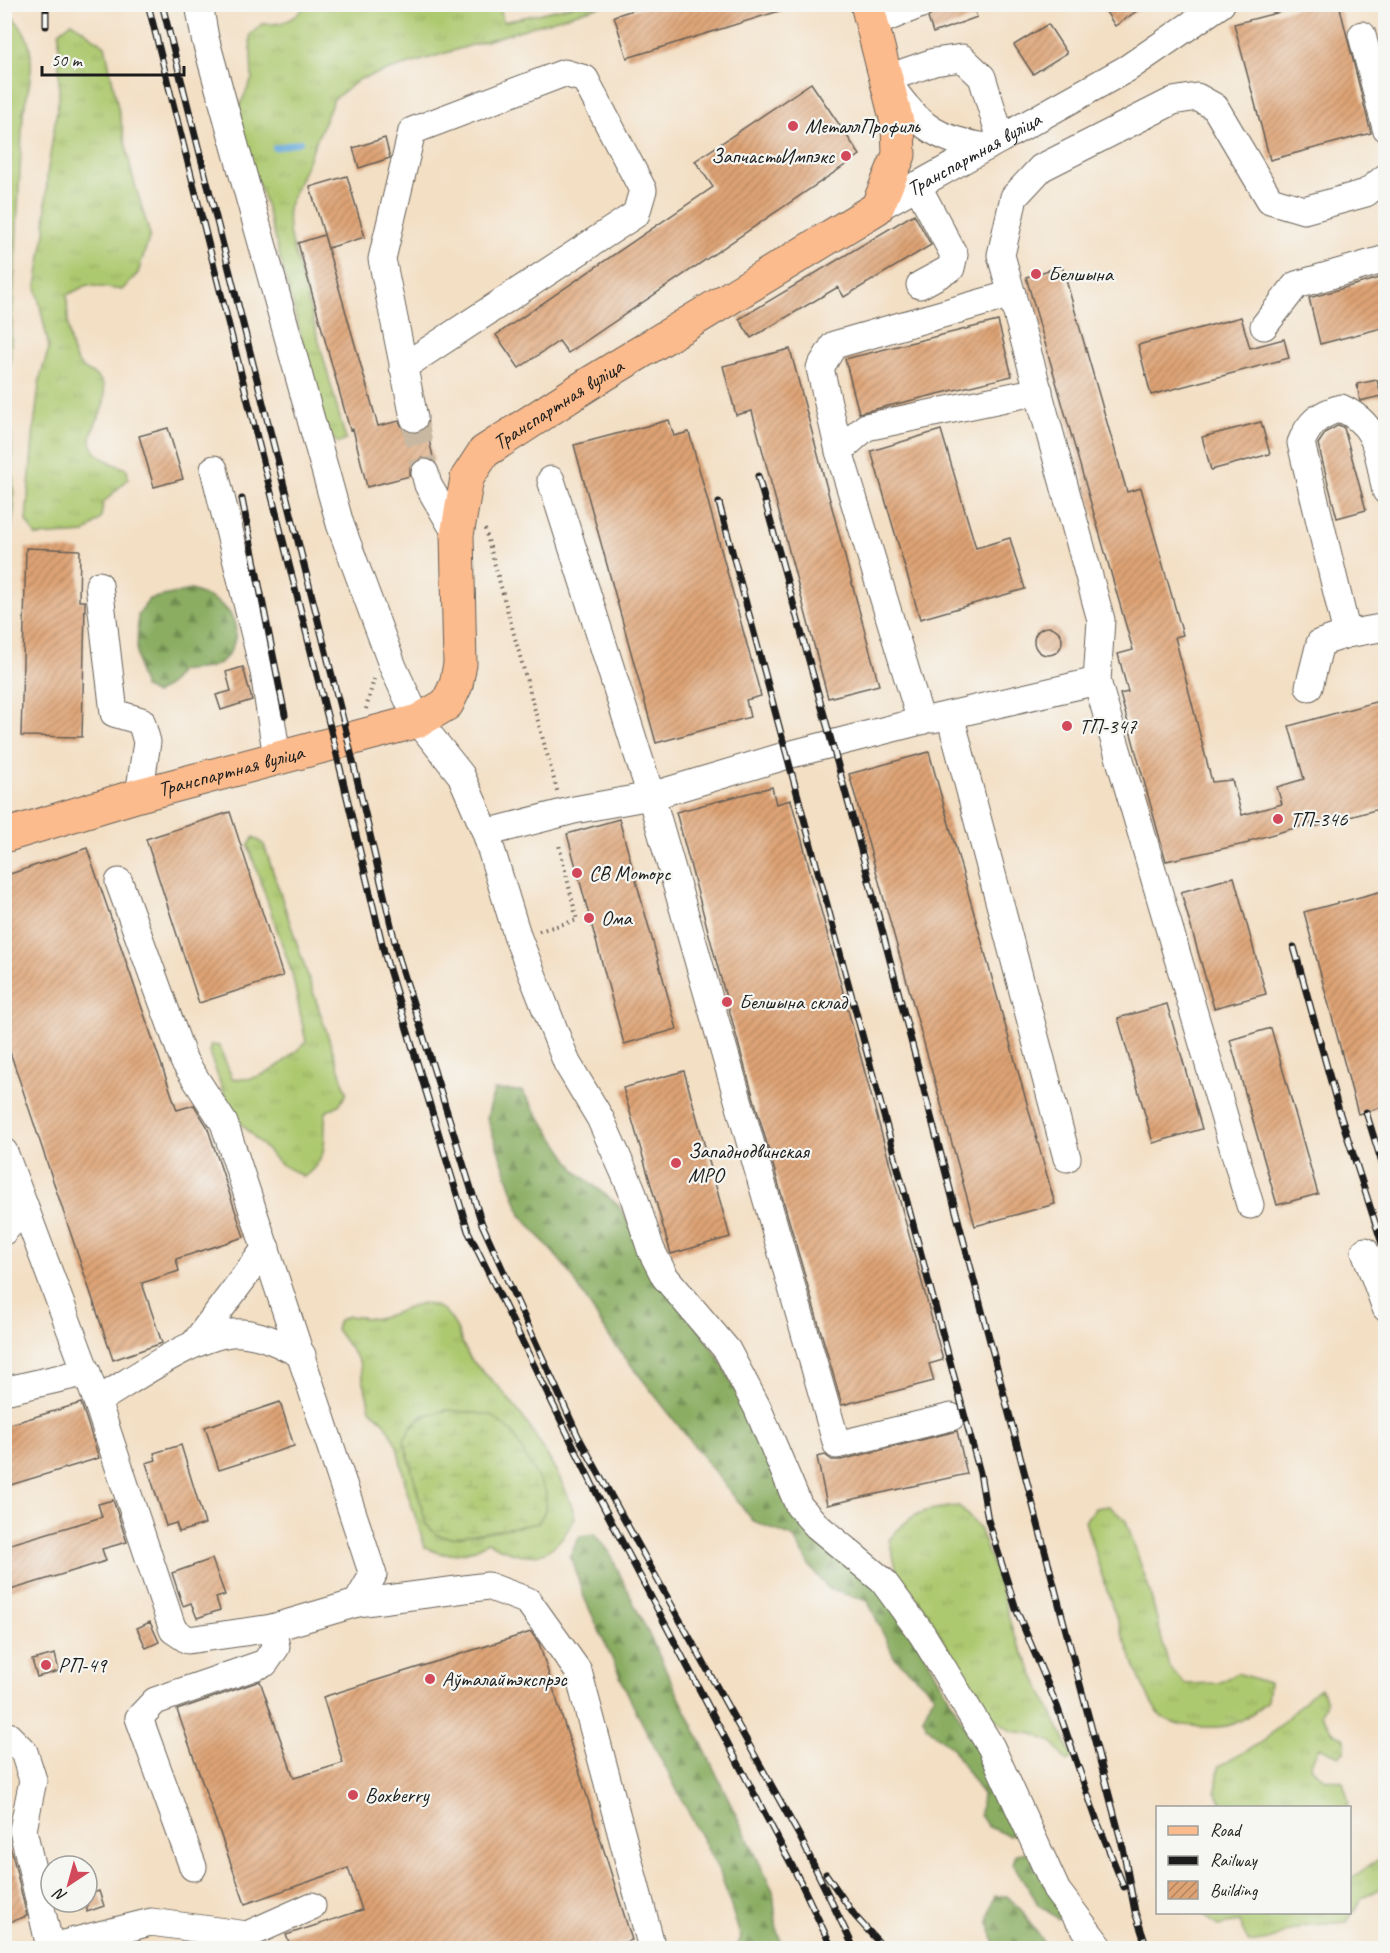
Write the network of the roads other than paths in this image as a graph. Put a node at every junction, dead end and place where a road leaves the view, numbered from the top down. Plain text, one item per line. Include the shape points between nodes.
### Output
1 (199, 4) edge
2 (921, 4) edge
3 (1221, 4) edge
4 (870, 14) edge
5 (1362, 35) dead end
6 (885, 79) junction
7 (1386, 128) edge
8 (994, 143) junction
9 (1386, 177) edge
10 (917, 185) junction
11 (877, 208) junction
12 (1386, 259) edge
13 (920, 285) dead end
14 (1012, 294) junction
15 (1263, 326) dead end
16 (403, 367) junction
17 (1039, 390) junction
18 (414, 418) tunnel mouth
19 (838, 451) junction
20 (214, 469) dead end
21 (425, 473) tunnel mouth
22 (551, 480) dead end
23 (1386, 491) edge
24 (471, 532) junction
25 (99, 585) dead end
26 (1386, 627) edge
27 (1347, 634) junction
28 (1097, 681) junction
29 (1309, 687) dead end
30 (950, 715) junction
31 (418, 721) junction
32 (921, 721) junction
33 (277, 758) junction
34 (139, 795) junction
35 (651, 796) junction
36 (486, 833) junction
37 (4, 836) edge
38 (118, 882) dead end
39 (4, 1152) edge
40 (1067, 1158) dead end
41 (1250, 1205) dead end
42 (25, 1207) junction
43 (4, 1231) edge
44 (266, 1248) junction
45 (1365, 1251) dead end
46 (1386, 1308) edge
47 (194, 1344) junction
48 (302, 1355) junction
49 (87, 1372) junction
50 (4, 1391) edge
51 (97, 1401) junction
52 (951, 1417) dead end
53 (357, 1603) junction
54 (272, 1628) junction
55 (4, 1736) edge
56 (193, 1867) dead end
57 (312, 1906) dead end
58 (49, 1948) edge
59 (652, 1948) edge
60 (1100, 1948) edge

1 - 31 street via 205,38 340,524 393,667
2 - 4 street
3 - 8 street, Транспартная вуліца via 1128,68
4 - 6 main road
5 - 7 street
6 - 8 street via 929,130 956,142
6 - 8 street via 934,62 962,58 982,77
6 - 11 main road via 898,126 898,155
8 - 10 street, Транспартная вуліца
9 - 14 street via 1366,193 1304,210 1270,200 1215,107 1197,98 1173,101 1041,168 1014,197 1001,255
10 - 11 street, Транспартная вуліца
10 - 13 street via 954,255 951,268
11 - 24 main road, Транспартная вуліца via 484,452 467,478
12 - 15 street via 1296,285
14 - 17 street
14 - 19 street via 834,345 820,368
16 - 16 street via 382,259 412,131 564,73 585,79 643,190 636,214
16 - 18 street
17 - 19 street via 866,427
17 - 28 street via 1101,620
19 - 32 street
20 - 33 street via 264,672
21 - 24 street via 428,485
22 - 35 street
23 - 27 street via 1372,432 1359,416 1341,408 1322,414 1307,427 1301,443
24 - 31 main road, Транспартная вуліца via 456,685 447,704
25 - 34 street via 114,712 141,721 147,742
26 - 27 street
27 - 29 street via 1320,643
28 - 30 street
28 - 41 street
30 - 32 street
30 - 40 street
31 - 33 main road, Транспартная вуліца
31 - 36 street via 461,775
32 - 35 street
33 - 34 main road, Транспартная вуліца
34 - 37 main road, Транспартная вуліца
35 - 36 street
35 - 52 street via 837,1446
36 - 60 street via 518,938 567,1063 600,1118 665,1277 727,1350 757,1407 799,1506 883,1581 922,1634 991,1747 1056,1891
38 - 44 street via 184,1061 224,1123
39 - 42 street
42 - 43 street
42 - 49 street
44 - 47 street
44 - 48 street
45 - 46 street
47 - 48 street via 240,1332 274,1340
47 - 51 street
48 - 53 street via 373,1575
49 - 50 street
49 - 51 street
51 - 54 street via 174,1630 188,1640
53 - 54 street
53 - 59 street via 488,1586 528,1601 578,1671
54 - 56 street via 276,1647 265,1663 155,1701 139,1718
55 - 58 street via 24,1752 33,1780 23,1830
57 - 58 street via 247,1935 151,1922

